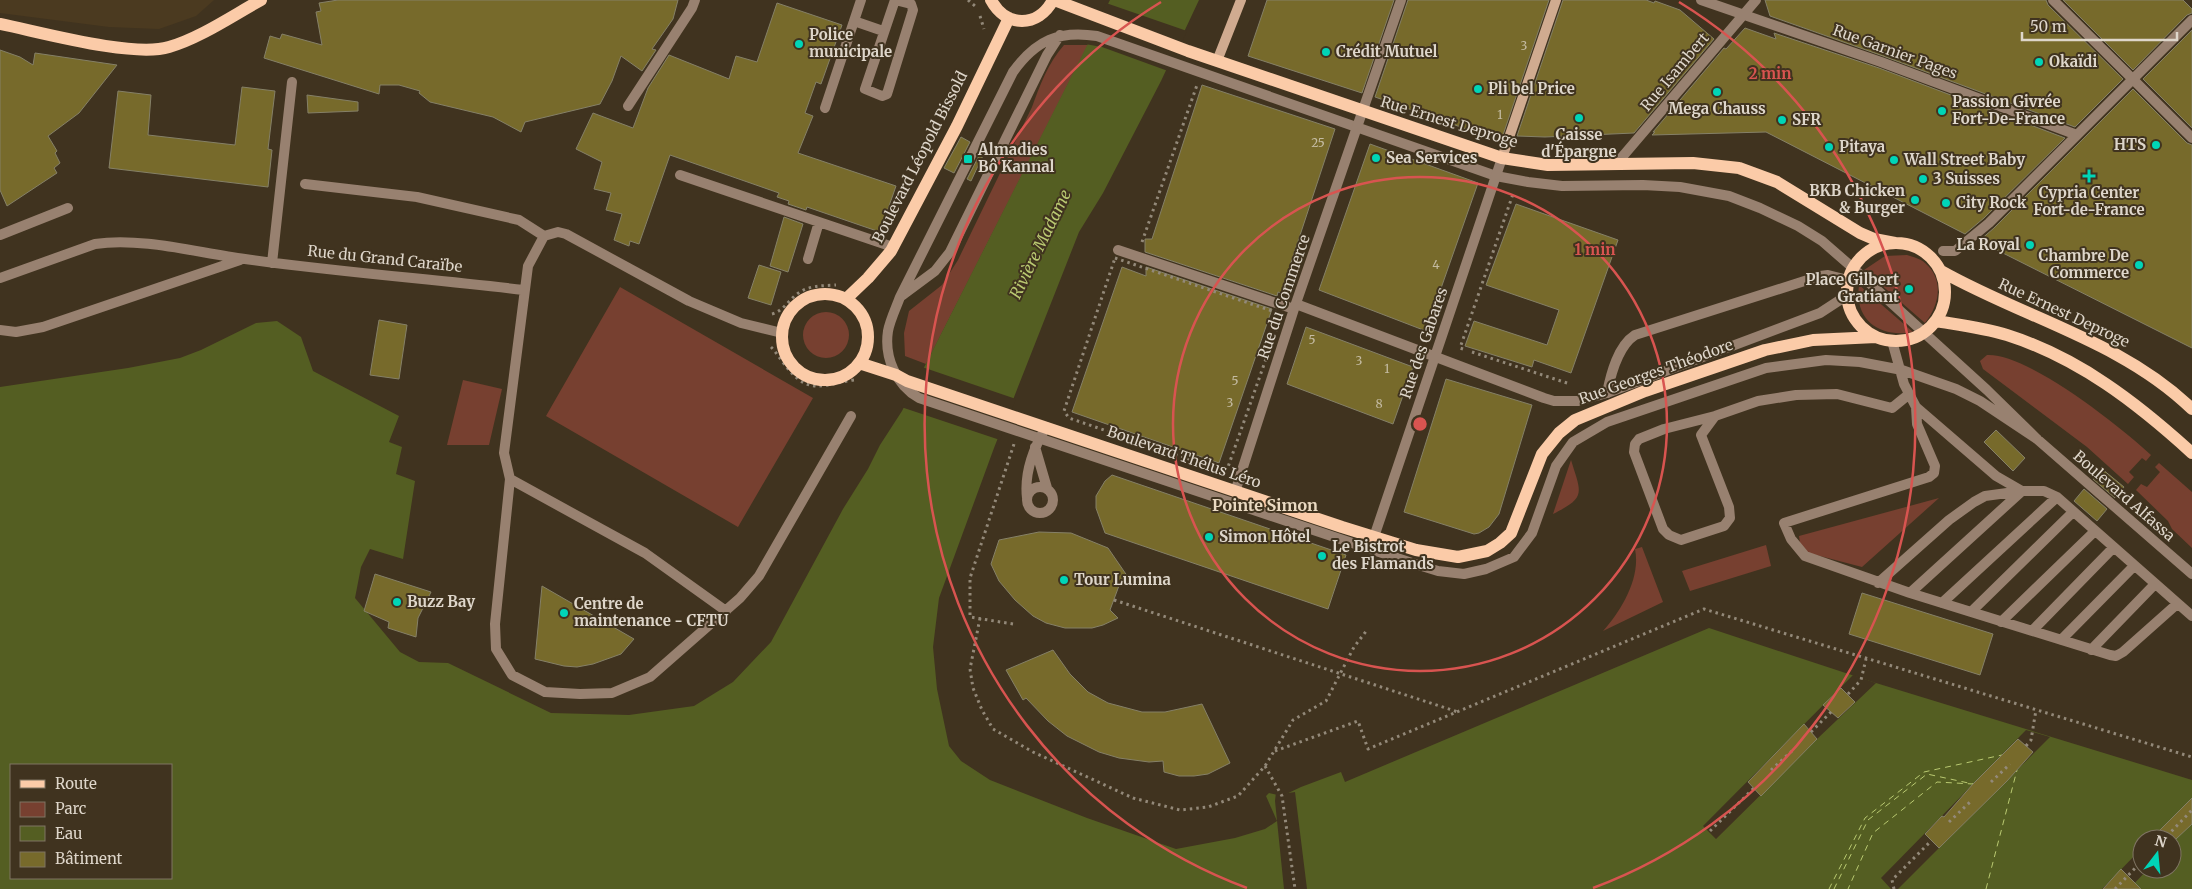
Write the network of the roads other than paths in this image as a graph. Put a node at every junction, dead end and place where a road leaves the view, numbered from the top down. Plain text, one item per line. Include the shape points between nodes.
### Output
1 (260, 0) edge
2 (695, 0) edge
3 (861, 0) edge
4 (991, 0) edge
5 (1054, 0) edge
6 (1241, 0) edge
7 (1401, 0) edge
8 (1556, 0) edge
9 (1701, 0) edge
10 (1756, 0) edge
11 (2053, 0) edge
12 (1743, 15) junction
13 (1009, 18) junction
14 (2192, 20) edge
15 (854, 21) junction
16 (0, 24) edge
17 (883, 31) junction
18 (1060, 35) junction
19 (1217, 61) junction
20 (2132, 80) junction
21 (292, 82) dead end
22 (628, 106) dead end
23 (825, 108) dead end
24 (1362, 112) junction
25 (1357, 128) junction
26 (2077, 135) junction
27 (2192, 138) edge
28 (1502, 158) junction
29 (1618, 163) junction
30 (680, 175) dead end
31 (1496, 176) junction
32 (305, 184) dead end
33 (68, 208) dead end
34 (819, 222) junction
35 (0, 235) edge
36 (544, 236) junction
37 (1895, 243) junction
38 (893, 247) junction
39 (1118, 250) dead end
40 (1943, 251) dead end
41 (244, 259) junction
42 (808, 259) dead end
43 (272, 263) junction
44 (1941, 271) junction
45 (1851, 274) junction
46 (0, 278) edge
47 (524, 290) junction
48 (1846, 296) junction
49 (900, 297) junction
50 (846, 299) junction
51 (1295, 307) junction
52 (1936, 322) junction
53 (0, 330) edge
54 (782, 333) junction
55 (1924, 333) junction
56 (1876, 337) junction
57 (1892, 341) junction
58 (1436, 357) junction
59 (859, 363) junction
60 (1902, 370) junction
61 (903, 381) junction
62 (1607, 392) junction
63 (1908, 395) junction
64 (1916, 408) junction
65 (2192, 409) edge
66 (851, 416) dead end
67 (1715, 416) junction
68 (1040, 437) junction
69 (2037, 439) junction
70 (2192, 453) edge
71 (510, 479) junction
72 (1047, 488) junction
73 (2022, 491) junction
74 (1235, 492) junction
75 (2056, 497) junction
76 (1027, 498) junction
77 (2073, 512) junction
78 (2095, 531) junction
79 (1374, 537) junction
80 (2113, 548) junction
81 (2134, 566) junction
82 (2192, 574) edge
83 (1878, 583) junction
84 (2156, 584) junction
85 (1910, 593) junction
86 (1942, 603) junction
87 (2178, 604) junction
88 (726, 611) junction
89 (1971, 612) junction
90 (2192, 616) edge
91 (2001, 622) junction
92 (2032, 631) junction
93 (2061, 640) junction
94 (2091, 650) junction

1 - 16 main road via 168,48 151,50 108,46
2 - 22 street
3 - 15 street
4 - 13 main road via 1001,14
5 - 13 main road via 1035,18 1019,21
5 - 19 main road, Rue Ernest Deproge
6 - 19 main road
7 - 24 street, Rue du Commerce
8 - 28 main road
9 - 12 street, Rue Garnier Pages
10 - 12 street, Rue Isambert
11 - 20 street
12 - 26 street, Rue Garnier Pages
12 - 29 street, Rue Isambert
13 - 38 main road, Boulevard Léopold Bissold
14 - 20 street
15 - 17 street
15 - 23 street
17 - 17 street via 865,89 882,96 887,94 913,6 895,0
18 - 25 street via 1097,36
18 - 49 street via 942,264 922,283
18 - 49 street via 1030,52 1013,72
19 - 24 main road, Rue Ernest Deproge
20 - 26 street
20 - 27 street
21 - 43 street
24 - 25 street, Rue du Commerce
24 - 28 main road, Rue Ernest Deproge
25 - 31 street
25 - 51 street, Rue du Commerce
26 - 40 street via 1973,238 1955,251
28 - 29 main road, Rue Ernest Deproge via 1548,164
28 - 31 street, Rue des Gabares
29 - 37 main road, Rue Ernest Deproge via 1702,163 1739,168 1777,182 1860,233
30 - 34 street
31 - 45 street via 1562,186 1680,187 1729,196 1798,226 1822,241
31 - 58 street, Rue des Gabares
32 - 36 street via 426,199 519,220
33 - 35 street
34 - 38 street
34 - 42 street
36 - 47 street via 528,266
36 - 54 street via 558,232 566,234 689,301 741,323
37 - 44 main road, Rue Ernest Deproge via 1922,250
37 - 45 main road via 1870,250
38 - 50 main road, Boulevard Léopold Bissold
39 - 51 street
41 - 43 street, Rue du Grand Caraïbe
41 - 46 street, Rue du Grand Caraïbe via 110,242 95,244
41 - 53 street, Rue du Grand Caraïbe via 43,327 16,332
43 - 47 street, Rue du Grand Caraïbe
44 - 52 main road via 1946,297
44 - 65 main road, Rue Ernest Deproge via 2123,358 2154,377
45 - 48 main road
45 - 55 street
45 - 62 street, Rue Georges Théodore via 1820,276 1636,334 1627,340 1611,374
47 - 71 street via 504,453
48 - 56 main road via 1855,319
48 - 62 street via 1820,313
49 - 61 street via 887,341 890,360
50 - 54 main road via 832,294 817,294 803,299 792,308
50 - 59 main road via 858,309 868,336 866,351
51 - 58 street
51 - 74 street, Rue du Commerce
52 - 55 main road
52 - 70 main road via 2006,334 2065,359 2132,402
54 - 59 main road via 782,347 788,360 809,377 836,378
55 - 57 main road via 1909,340
55 - 69 street
56 - 57 main road
56 - 79 main road, Rue Georges Théodore via 1813,340 1765,350 1645,391 1575,420 1554,438 1542,454 1511,533 1487,551 1458,557 1416,550
57 - 60 street
58 - 62 street via 1554,401 1578,401
58 - 79 street, Rue des Gabares
59 - 61 main road, Boulevard Thélus Léro
60 - 63 street
60 - 68 street via 1826,360 1766,368 1607,422 1573,442 1556,466 1532,533 1514,557 1486,570 1464,574 1382,559
60 - 69 street via 1980,401
61 - 68 main road, Boulevard Thélus Léro via 1011,422
63 - 64 street
63 - 67 street via 1892,408 1837,394 1796,395 1758,401
64 - 73 street via 1996,476
64 - 83 street via 1917,424 1935,466 1929,478 1784,522 1791,539 1805,556
66 - 88 street via 759,576
67 - 67 street via 1664,429 1639,439 1635,444 1634,452 1663,529 1681,540 1724,526 1730,518 1729,507 1700,435
68 - 72 street
68 - 74 main road, Boulevard Thélus Léro
68 - 76 street via 1028,471
69 - 82 street, Boulevard Alfassa
71 - 88 street via 645,553
71 - 88 street via 495,624 496,649 512,675 545,692 612,693 650,677
72 - 76 street via 1034,488
72 - 76 street via 1054,499 1052,507 1045,513 1032,511
73 - 75 street via 2044,491
73 - 83 street via 1985,496 1966,506
73 - 85 street
74 - 79 main road, Boulevard Thélus Léro
75 - 77 street
75 - 86 street
77 - 78 street
77 - 89 street
78 - 80 street
78 - 91 street
80 - 81 street
80 - 92 street
81 - 84 street
81 - 93 street
83 - 85 street
84 - 87 street
84 - 94 street
85 - 86 street
86 - 89 street
87 - 90 street
87 - 94 street via 2116,656
89 - 91 street
91 - 92 street
92 - 93 street
93 - 94 street

